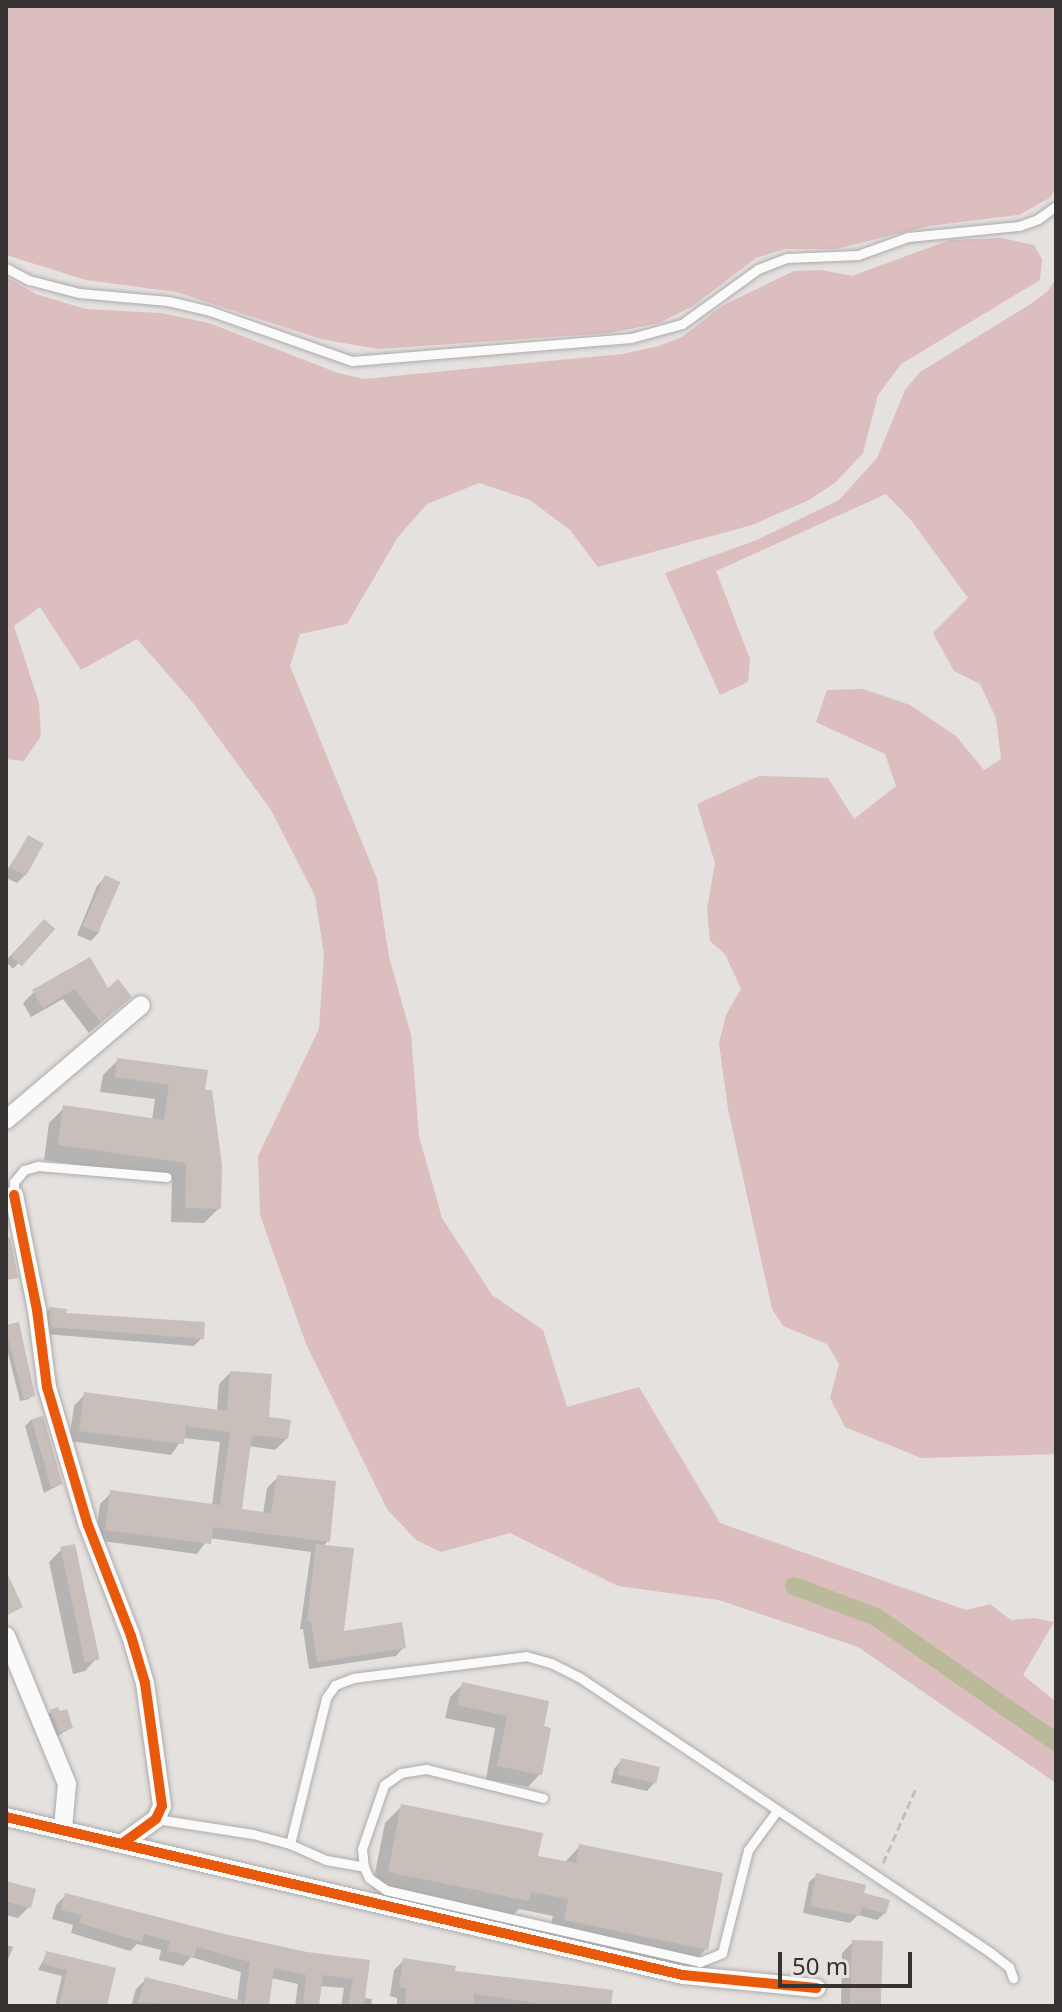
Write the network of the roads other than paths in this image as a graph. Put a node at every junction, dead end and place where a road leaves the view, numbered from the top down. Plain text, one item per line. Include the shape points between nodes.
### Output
1 (1056, 206) edge
2 (6, 268) edge
3 (141, 1005) dead end
4 (6, 1120) edge
5 (167, 1177) dead end
6 (14, 1195) joint
7 (6, 1636) edge
8 (543, 1798) dead end
9 (776, 1812) junction
10 (6, 1817) edge
11 (156, 1819) junction
12 (63, 1828) junction
13 (123, 1843) junction
14 (290, 1844) junction
15 (364, 1867) junction
16 (1013, 1978) dead end
17 (816, 1988) dead end

1 - 2 lane via 1019,226 908,237 858,255 787,258 758,269 682,324 631,338 352,361 210,311 168,301 79,293
3 - 4 street
5 - 6 lane via 38,1166 24,1170 14,1182
6 - 11 street via 47,1387 88,1525 145,1683 163,1793
7 - 12 street via 67,1784
8 - 15 lane via 426,1769 401,1773 384,1785 362,1849
9 - 14 lane via 579,1677 551,1663 511,1656 335,1685 326,1698
9 - 15 lane via 748,1850 722,1953 700,1962 386,1890
9 - 16 lane via 991,1953 1009,1967
10 - 12 street
11 - 13 street
11 - 14 lane
12 - 13 street
13 - 17 street via 683,1975
14 - 15 lane via 326,1860

